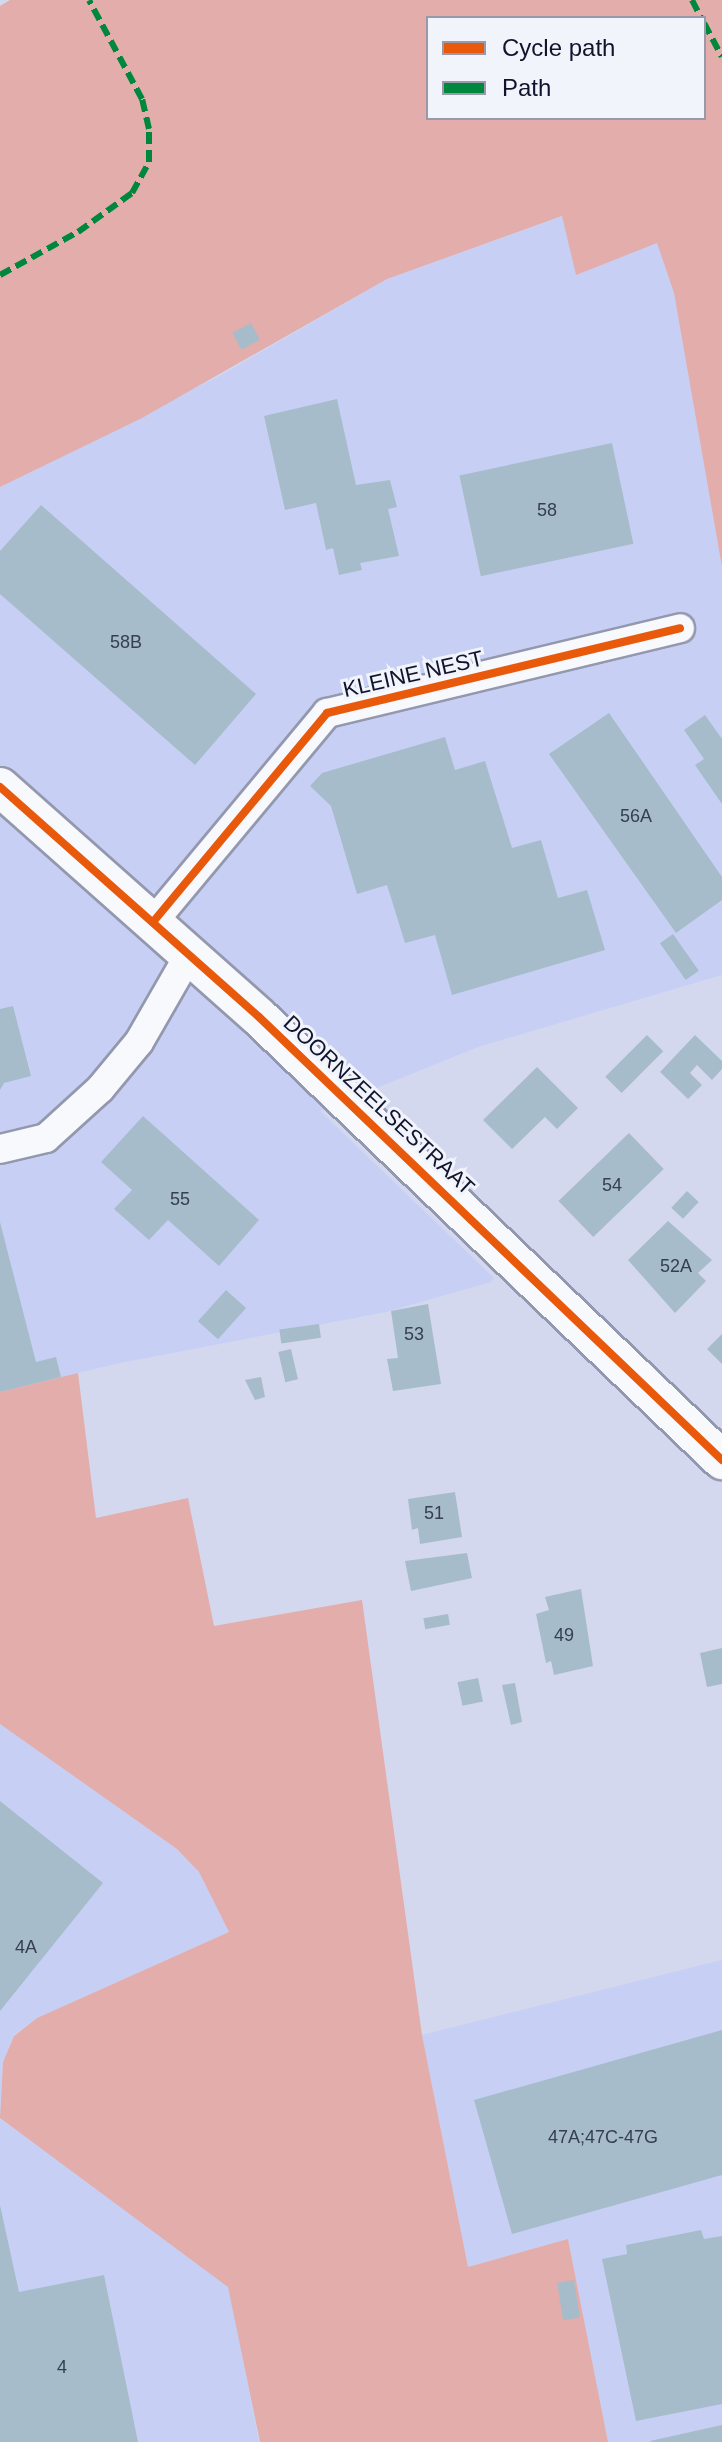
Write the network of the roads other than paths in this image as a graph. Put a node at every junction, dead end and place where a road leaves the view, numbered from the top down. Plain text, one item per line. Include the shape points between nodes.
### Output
1 (680, 628) dead end
2 (0, 787) edge
3 (153, 922) junction
4 (189, 955) junction
5 (0, 1149) edge
6 (722, 1460) edge

1 - 3 street, KLEINE NEST via 327,713
2 - 3 main road, DOORNZEELSESTRAAT
3 - 4 main road, DOORNZEELSESTRAAT
4 - 5 street via 139,1042 100,1089 46,1138
4 - 6 main road, DOORNZEELSESTRAAT via 526,1267

